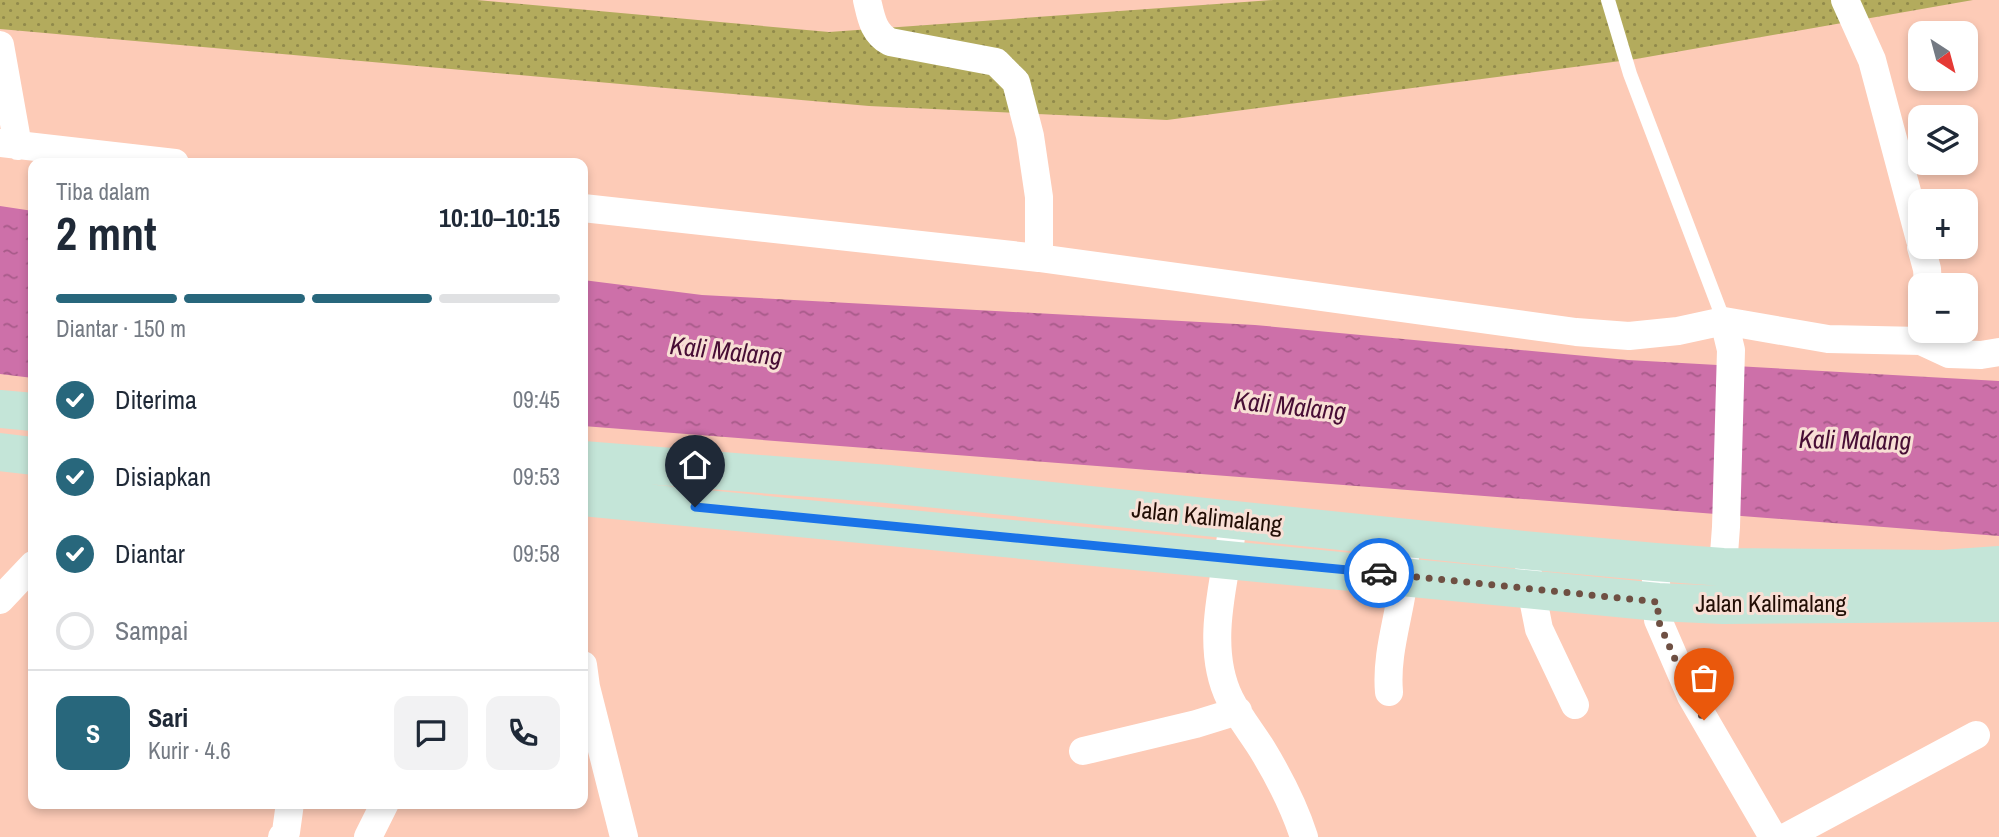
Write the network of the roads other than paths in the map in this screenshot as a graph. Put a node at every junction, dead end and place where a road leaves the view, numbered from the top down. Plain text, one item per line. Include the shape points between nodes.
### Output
1 (867, 0) edge
2 (1608, 0) edge
3 (1845, 0) edge
4 (0, 45) edge
5 (9, 144) edge
6 (131, 158) edge
7 (1908, 195) edge
8 (588, 209) edge
9 (1039, 258) junction
10 (1724, 321) junction
11 (1908, 337) edge
12 (1932, 343) edge
13 (1999, 352) edge
14 (0, 409) edge
15 (28, 412) edge
16 (0, 452) edge
17 (28, 455) edge
18 (888, 484) junction
19 (588, 487) edge
20 (588, 487) edge
21 (1234, 519) junction
22 (886, 525) junction
23 (1406, 537) junction
24 (1523, 550) junction
25 (1229, 559) junction
26 (1655, 562) junction
27 (0, 565) edge
28 (28, 565) edge
29 (1999, 565) edge
30 (1723, 566) junction
31 (28, 570) edge
32 (1405, 575) junction
33 (1532, 590) junction
34 (0, 600) edge
35 (1658, 602) junction
36 (1999, 603) edge
37 (588, 687) edge
38 (1389, 692) dead end
39 (1575, 705) dead end
40 (1238, 711) junction
41 (1976, 735) dead end
42 (1083, 751) dead end
43 (291, 809) edge
44 (383, 809) edge
45 (282, 837) edge
46 (368, 837) edge
47 (624, 837) edge
48 (1304, 837) edge
49 (1773, 837) edge
50 (1786, 837) edge

1 - 9 street via 882,38 996,62 1016,82 1039,197
2 - 10 lane via 1630,74
3 - 7 street via 1872,60
4 - 5 street
5 - 6 street
8 - 9 street
9 - 10 street via 1576,332 1629,336
10 - 11 street via 1828,340
10 - 30 street via 1731,350
12 - 13 street via 1949,354
14 - 15 main road
16 - 17 main road
18 - 19 main road, Jalan Kalimalang
18 - 21 main road, Jalan Kalimalang
18 - 22 main road
20 - 22 main road, Jalan Kalimalang
21 - 23 main road, Jalan Kalimalang
21 - 25 street
22 - 25 main road, Jalan Kalimalang
23 - 24 main road, Jalan Kalimalang
23 - 32 street
24 - 26 main road, Jalan Kalimalang
24 - 33 street
25 - 32 main road, Jalan Kalimalang
25 - 40 street via 1220,593 1218,646 1221,672
26 - 30 main road, Jalan Kalimalang
26 - 35 street
27 - 28 street
29 - 30 main road, Jalan Kalimalang via 1942,569
31 - 34 street
32 - 33 main road, Jalan Kalimalang
32 - 38 street via 1389,655
33 - 35 main road, Jalan Kalimalang
33 - 39 street via 1539,629
35 - 36 main road, Jalan Kalimalang
35 - 49 street via 1658,620 1691,696
37 - 47 street
40 - 42 street
40 - 48 street via 1281,782
41 - 50 street
43 - 45 street
44 - 46 street

